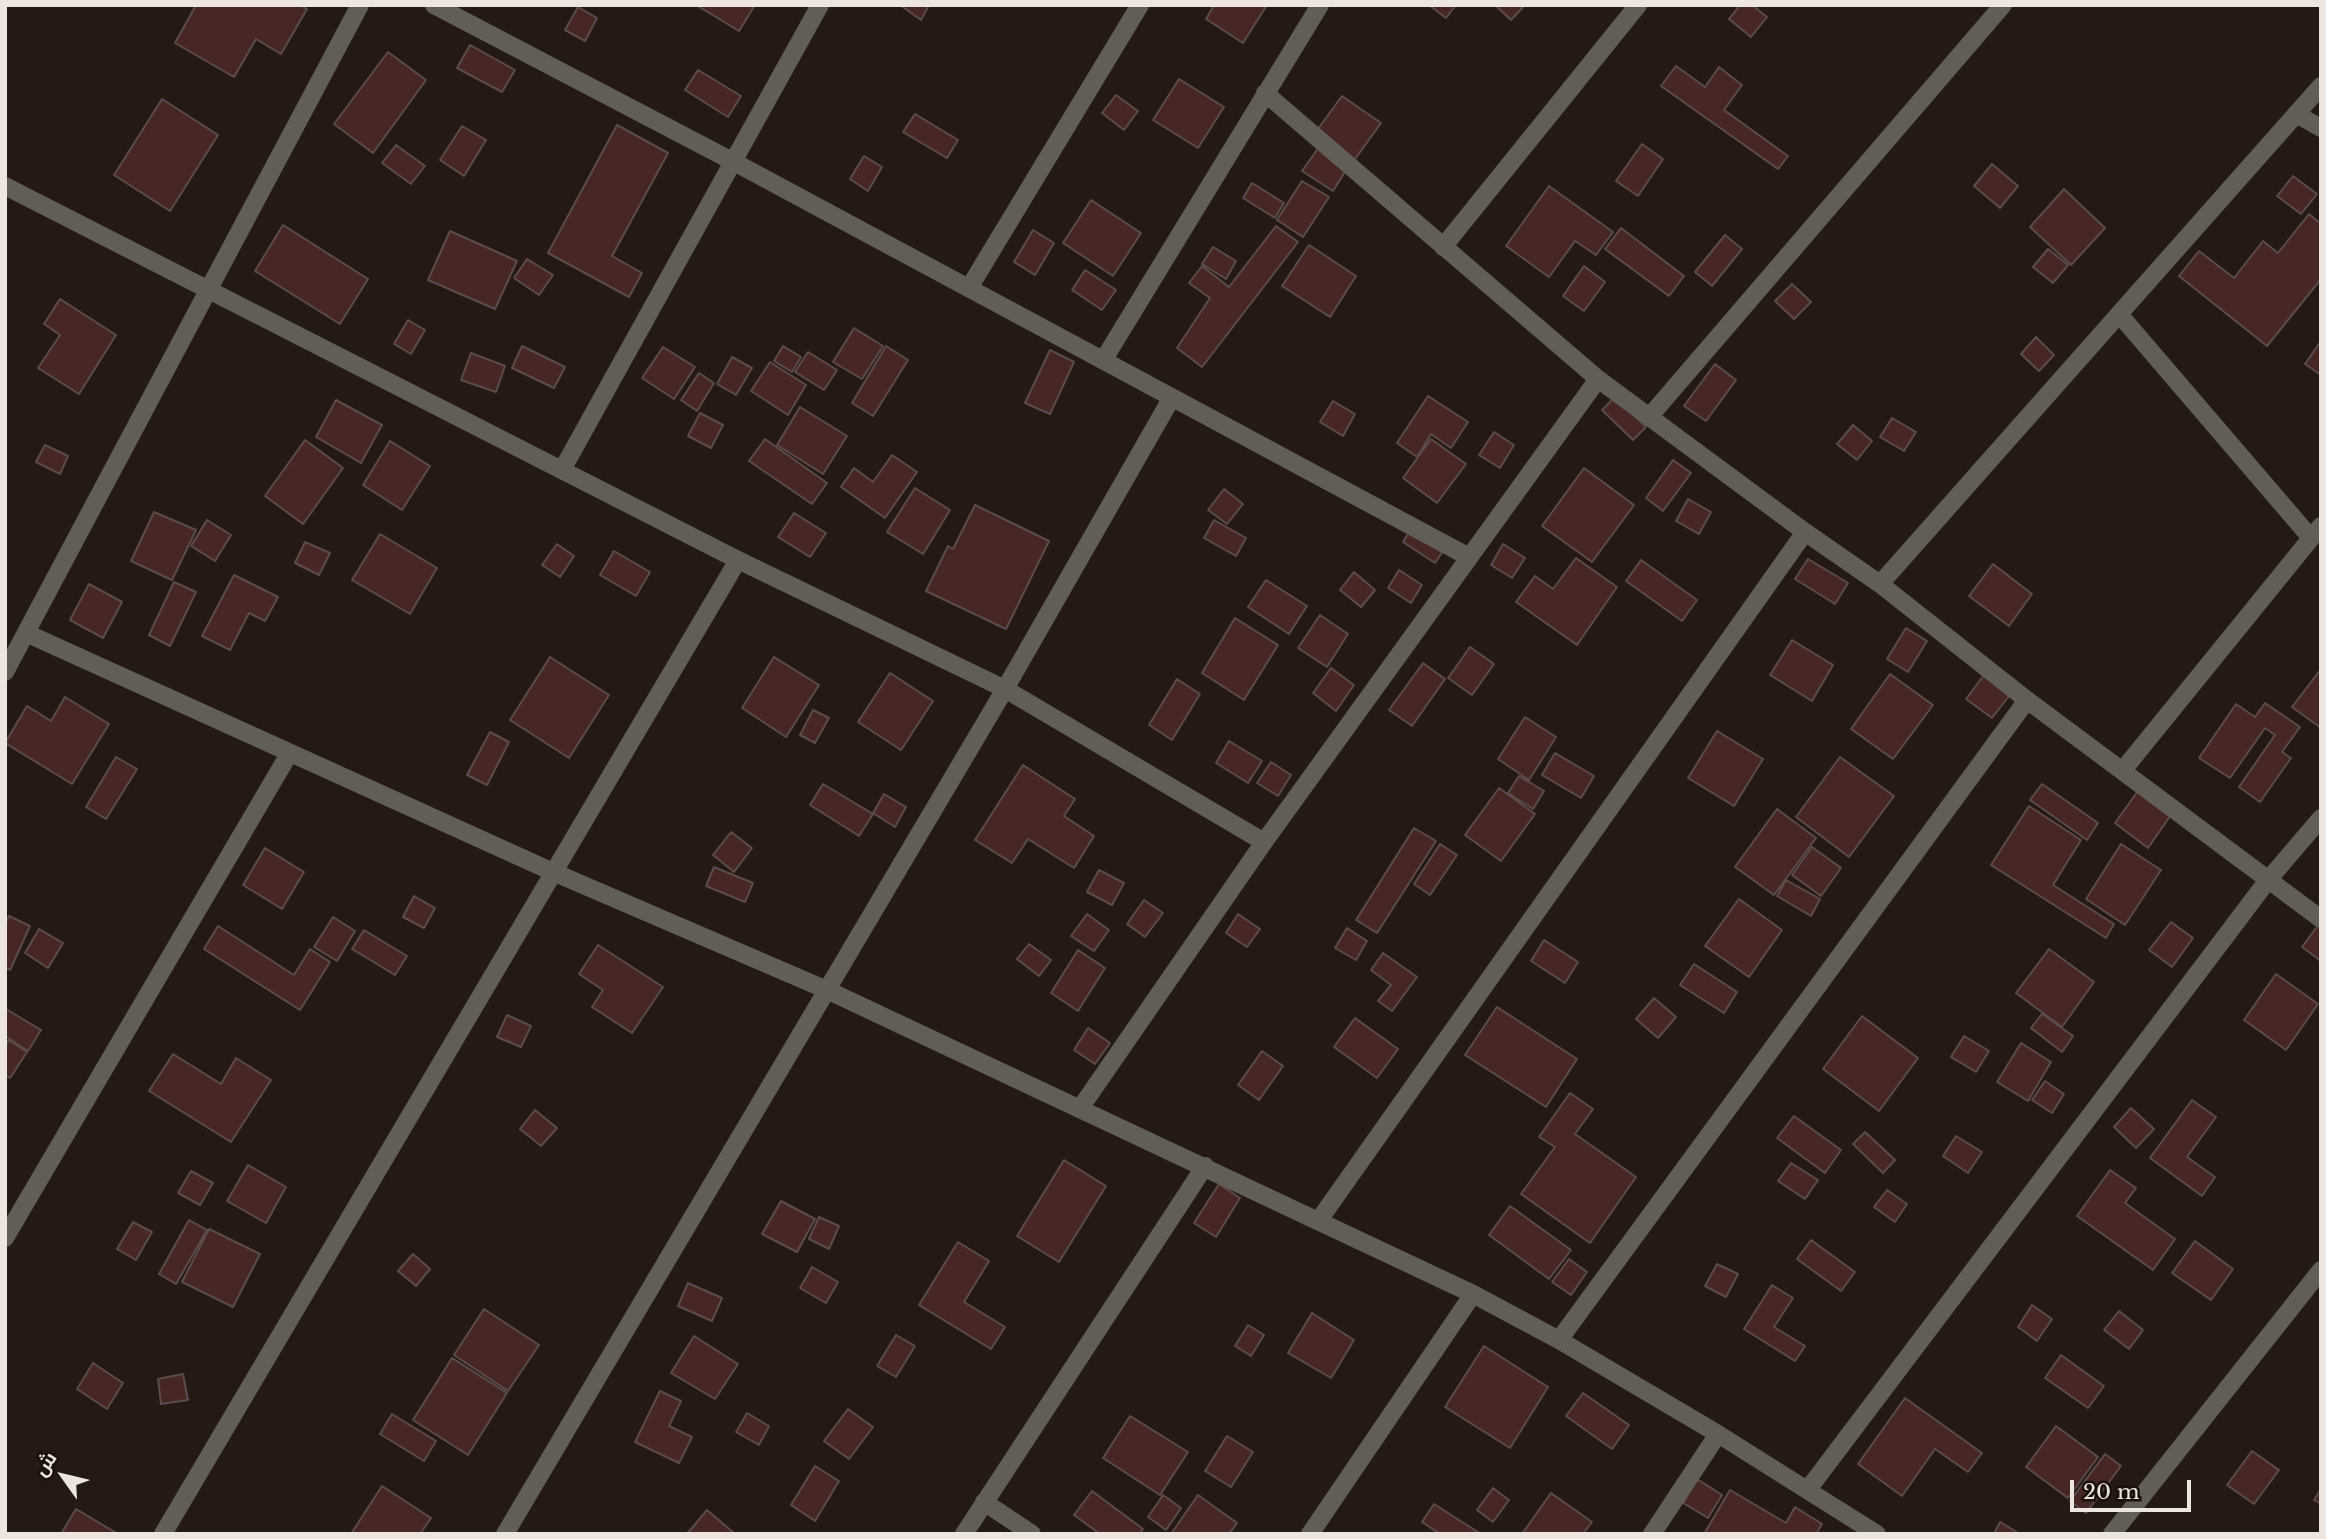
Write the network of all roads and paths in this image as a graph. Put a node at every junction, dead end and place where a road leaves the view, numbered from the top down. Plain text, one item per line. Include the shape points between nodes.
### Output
1 (360, 5) edge
2 (434, 5) edge
3 (820, 5) edge
4 (1140, 5) edge
5 (1320, 5) edge
6 (1638, 5) edge
7 (2003, 5) edge
8 (2321, 86) edge
9 (1265, 93) junction
10 (2296, 114) junction
11 (2321, 128) edge
12 (734, 162) junction
13 (5, 186) edge
14 (1443, 247) junction
15 (968, 288) junction
16 (209, 289) junction
17 (2119, 314) junction
18 (1104, 359) junction
19 (1598, 379) junction
20 (1171, 399) junction
21 (1650, 416) junction
22 (562, 470) junction
23 (1805, 532) junction
24 (2316, 532) edge
25 (1469, 557) junction
26 (738, 560) junction
27 (1880, 584) junction
28 (26, 633) junction
29 (5, 672) edge
30 (1005, 689) junction
31 (2026, 700) junction
32 (289, 754) junction
33 (2123, 770) junction
34 (2321, 818) edge
35 (1265, 842) junction
36 (553, 872) junction
37 (2269, 880) junction
38 (2321, 919) edge
39 (827, 990) junction
40 (1081, 1108) junction
41 (1205, 1166) junction
42 (1319, 1220) junction
43 (5, 1238) edge
44 (2321, 1270) edge
45 (1473, 1294) junction
46 (1559, 1340) junction
47 (1718, 1434) junction
48 (1809, 1488) junction
49 (984, 1502) junction
50 (163, 1534) edge
51 (505, 1534) edge
52 (964, 1534) edge
53 (1032, 1534) edge
54 (1310, 1534) edge
55 (1652, 1534) edge
56 (1877, 1534) edge
57 (2112, 1534) edge

1 - 16 street
2 - 12 street
3 - 12 street
4 - 15 street
5 - 9 street
6 - 14 street
7 - 21 street
8 - 10 street
9 - 14 street
9 - 18 street
10 - 11 street
10 - 17 street
12 - 15 street
12 - 22 street
13 - 16 street
14 - 19 street
15 - 18 street
16 - 22 street
16 - 28 street
17 - 24 street
17 - 27 street
18 - 20 street
19 - 21 street
19 - 25 street
20 - 25 street
20 - 30 street
21 - 23 street
22 - 26 street
23 - 27 street
23 - 42 street
24 - 33 street
25 - 35 street
26 - 30 street
26 - 36 street
27 - 31 street
28 - 29 street
28 - 32 street
30 - 35 street
30 - 39 street
31 - 33 street
31 - 46 street
32 - 36 street
32 - 43 street
33 - 37 street
34 - 37 street
35 - 40 street
36 - 39 street
36 - 50 street
37 - 38 street
37 - 48 street
39 - 40 street
39 - 51 street
40 - 41 street
41 - 42 street
41 - 49 street
42 - 45 street
44 - 57 street
45 - 46 street
45 - 54 street
46 - 47 street
47 - 48 street
47 - 55 street
48 - 56 street
49 - 52 street
49 - 53 street

